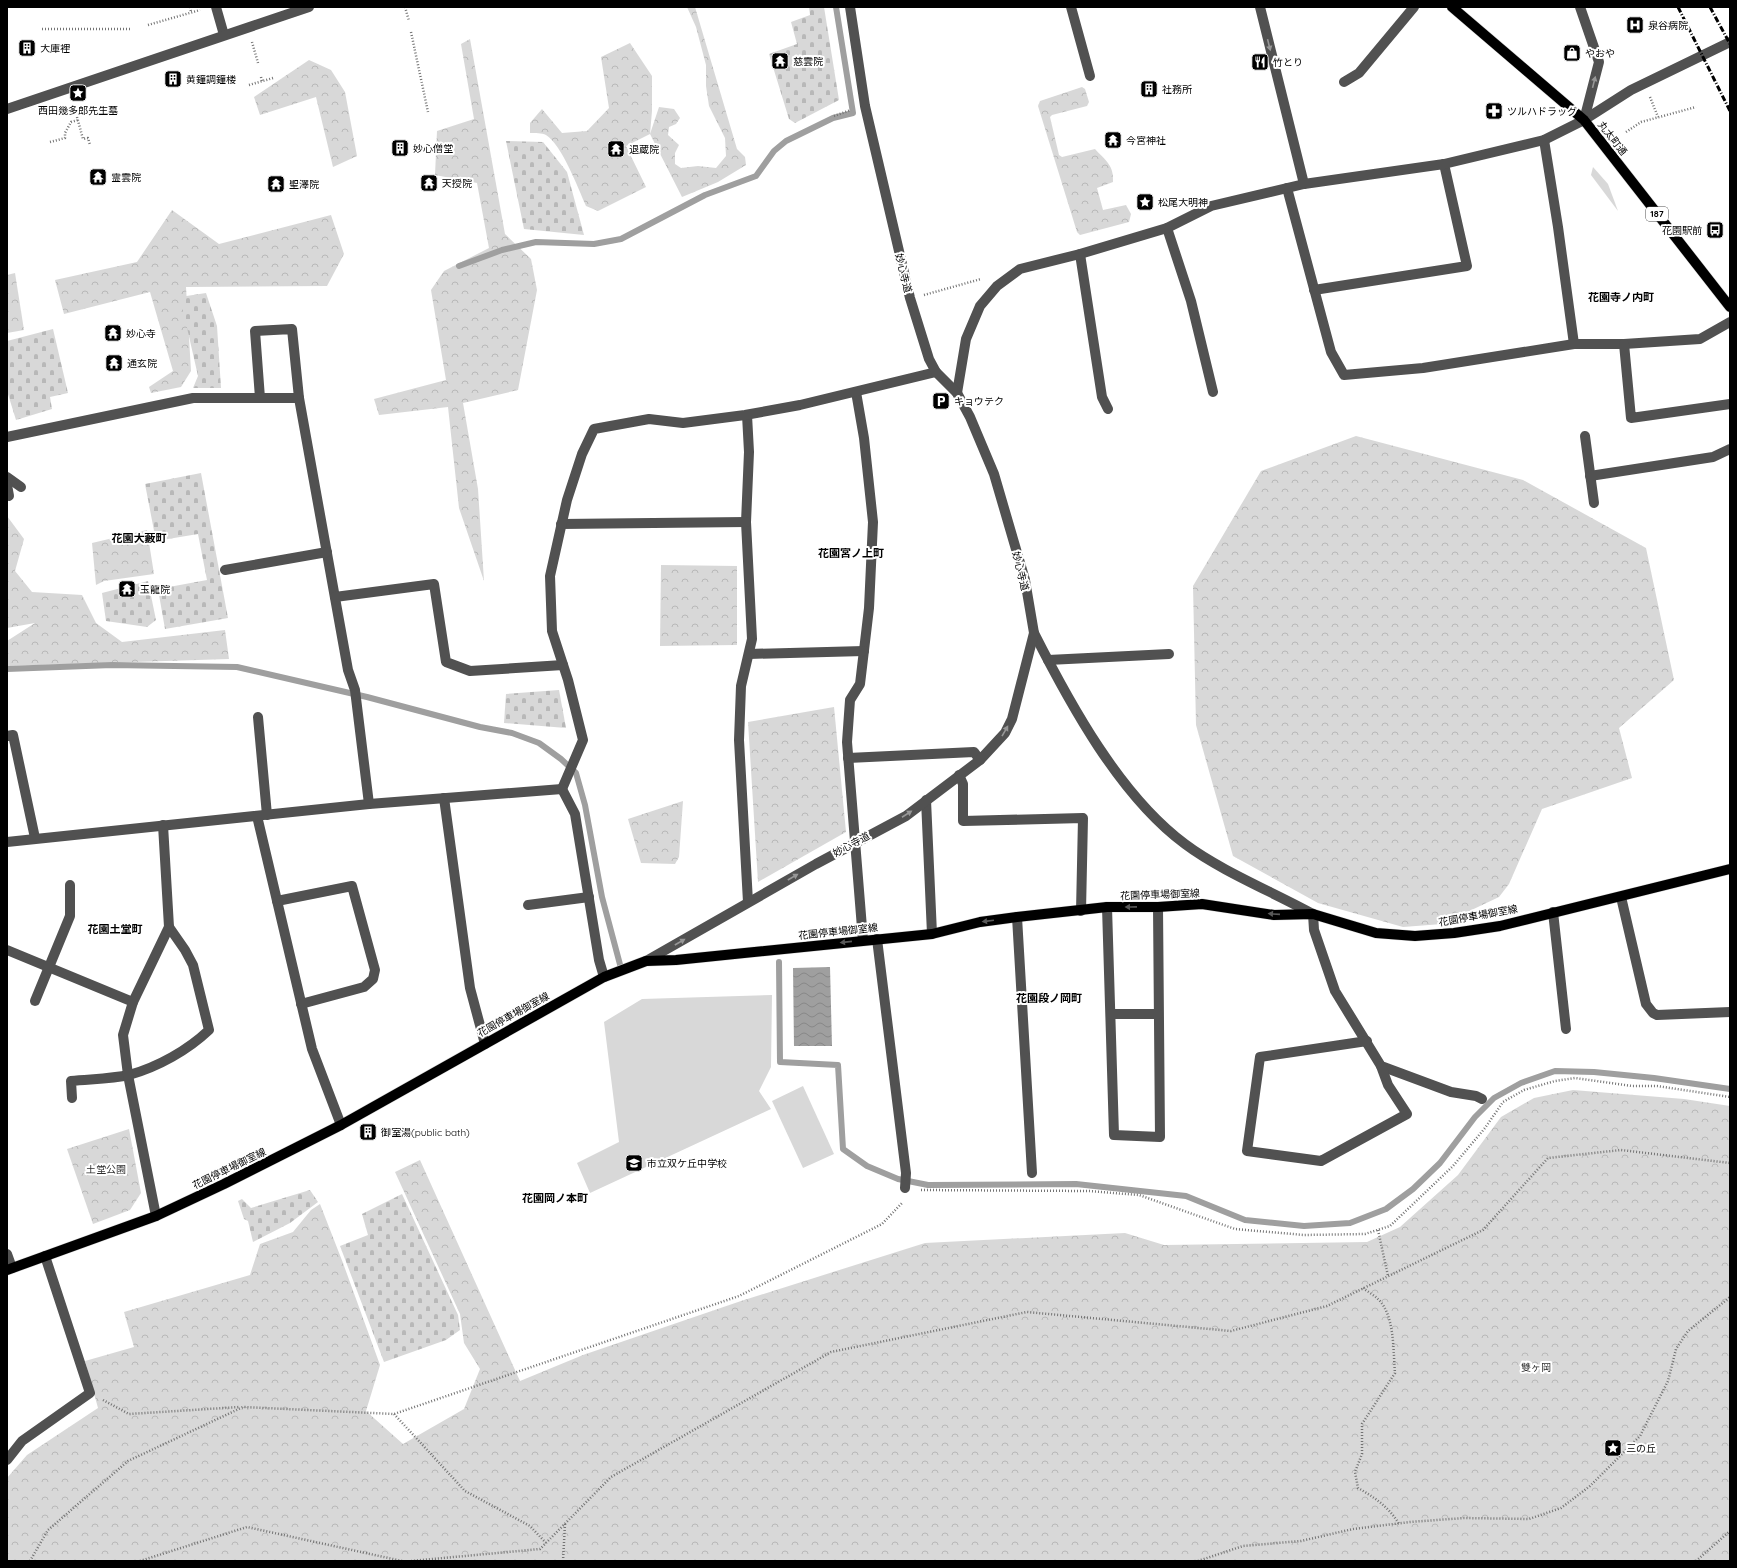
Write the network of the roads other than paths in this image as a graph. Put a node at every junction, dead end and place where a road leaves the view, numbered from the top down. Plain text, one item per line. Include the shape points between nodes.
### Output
1 (216, 7) edge
2 (309, 7) edge
3 (850, 7) edge
4 (1071, 7) edge
5 (1260, 7) edge
6 (1414, 7) edge
7 (1452, 7) edge
8 (1580, 7) edge
9 (224, 35) junction
10 (1730, 42) edge
11 (1090, 76) dead end
12 (1344, 82) dead end
13 (7, 109) edge
14 (1584, 120) junction
15 (1544, 140) junction
16 (1444, 164) junction
17 (1304, 184) junction
18 (1287, 188) junction
19 (1167, 228) junction
20 (1080, 254) junction
21 (1314, 290) junction
22 (1730, 307) edge
23 (1730, 322) edge
24 (1574, 344) junction
25 (1624, 344) junction
26 (936, 372) junction
27 (856, 392) junction
28 (957, 392) junction
29 (1213, 392) dead end
30 (260, 398) junction
31 (299, 398) junction
32 (1730, 404) edge
33 (1108, 409) dead end
34 (747, 415) junction
35 (1585, 436) dead end
36 (7, 437) edge
37 (1730, 449) edge
38 (1590, 476) junction
39 (7, 477) edge
40 (7, 485) edge
41 (21, 487) dead end
42 (9, 496) dead end
43 (1594, 502) dead end
44 (746, 522) junction
45 (561, 524) junction
46 (327, 552) junction
47 (225, 570) dead end
48 (335, 597) junction
49 (1034, 633) junction
50 (864, 651) junction
51 (748, 654) junction
52 (1169, 654) dead end
53 (1048, 660) junction
54 (563, 665) junction
55 (258, 717) dead end
56 (7, 736) edge
57 (848, 758) junction
58 (980, 760) junction
59 (960, 775) junction
60 (562, 789) junction
61 (444, 798) junction
62 (926, 800) junction
63 (369, 804) junction
64 (262, 815) junction
65 (162, 825) junction
66 (35, 838) junction
67 (856, 841) junction
68 (7, 842) edge
69 (1730, 869) edge
70 (70, 885) dead end
71 (589, 896) junction
72 (1621, 897) junction
73 (277, 902) junction
74 (748, 902) junction
75 (528, 905) dead end
76 (1107, 907) junction
77 (1158, 907) junction
78 (1081, 911) junction
79 (1553, 912) junction
80 (1313, 914) junction
81 (1017, 917) junction
82 (169, 927) junction
83 (932, 934) junction
84 (877, 939) junction
85 (863, 940) junction
86 (7, 950) edge
87 (646, 961) junction
88 (49, 967) junction
89 (606, 976) junction
90 (35, 1001) dead end
91 (132, 1002) junction
92 (301, 1004) junction
93 (1730, 1012) edge
94 (1111, 1014) junction
95 (1158, 1014) junction
96 (1566, 1029) dead end
97 (1366, 1041) junction
98 (485, 1044) junction
99 (1381, 1066) junction
100 (128, 1075) junction
101 (72, 1098) dead end
102 (1482, 1099) dead end
103 (340, 1125) junction
104 (1032, 1173) dead end
105 (905, 1187) road end
106 (156, 1216) junction
107 (7, 1254) edge
108 (45, 1256) junction
109 (9, 1269) edge
110 (7, 1460) edge

1 - 9 street
2 - 9 street
3 - 26 street, 妙心寺道 via 865,106 910,298 929,359
4 - 11 street
5 -> 17 street
6 - 12 street via 1358,73
7 - 14 main road, 丸太町通 / 187
14 -> 8 street via 1599,62
9 - 13 street
10 - 14 street via 1631,90
14 - 15 street
14 - 22 main road, 丸太町通 / 187
15 - 16 street
15 - 24 street
16 - 17 street
16 - 21 street via 1466,266
17 - 18 street
18 - 19 street via 1211,206
18 - 21 street
19 - 20 street
19 - 29 street via 1191,301
20 - 28 street via 1020,269 997,286 980,306 966,339
20 - 33 street via 1102,398
21 - 24 street via 1331,352 1344,375 1423,368
23 - 25 street via 1700,339
24 - 25 street
25 - 32 street via 1631,418
26 - 27 street
26 - 28 street, 妙心寺道
27 - 34 street
27 - 50 street via 873,522
28 - 49 street, 妙心寺道 via 994,474 1025,580
30 - 31 street
30 - 31 street via 255,331 292,329
30 - 36 street via 193,398
31 - 46 street
34 - 44 street via 749,452
34 - 45 street via 683,423 649,419 594,429 582,454
35 - 38 street
37 - 38 street via 1712,457
38 - 43 street
39 - 41 street
40 - 42 street
44 - 45 street
44 - 51 street via 752,639
45 - 54 street via 550,576 552,631
46 - 47 street
46 - 48 street
48 - 54 street via 434,584 446,662 470,671
48 - 63 street via 348,670 356,690
49 - 53 street
58 -> 49 street, 妙心寺道 via 1005,733 1012,719
50 - 51 street
50 - 57 street via 860,684 850,700
51 - 74 street via 741,686 739,740
52 - 53 street
53 - 80 street via 1103,752 1146,808 1170,832 1224,868
54 - 60 street via 583,740
55 - 64 street
56 - 66 street via 13,735
57 - 58 street via 974,752
57 - 67 street
58 - 59 street, 妙心寺道
59 - 62 street, 妙心寺道
59 - 78 street via 963,784 963,821 1084,818
60 - 61 street
60 - 71 street via 575,814
61 - 63 street
61 - 98 street via 470,988
67 -> 62 street, 妙心寺道 via 906,816
62 - 83 street
63 - 64 street
64 - 65 street
64 - 73 street
65 - 66 street
65 - 82 street
66 - 68 street
74 -> 67 street, 妙心寺道
67 - 85 street
69 - 72 main road, 花園停車場御室線
70 - 88 street via 70,916
71 - 75 street
71 - 89 street via 599,960
72 - 79 main road, 花園停車場御室線
72 - 93 street via 1646,1004 1653,1012 1657,1015
73 - 92 street
73 - 92 street via 352,886 375,970 373,980 364,987
87 -> 74 street, 妙心寺道
77 -> 76 main road, 花園停車場御室線
76 - 78 main road, 花園停車場御室線
76 - 94 street
80 -> 77 main road, 花園停車場御室線 via 1274,915 1202,904
77 - 95 street
78 - 81 main road, 花園停車場御室線
79 - 80 main road, 花園停車場御室線 via 1500,926 1415,936 1376,933
79 - 96 street
80 - 97 street via 1314,930 1335,992
81 -> 83 main road, 花園停車場御室線 via 980,922
81 - 104 street
82 - 91 street
82 - 100 street via 193,965 209,1030 183,1050 151,1067
83 - 84 main road, 花園停車場御室線
84 - 85 main road, 花園停車場御室線
84 - 105 street via 906,1173
85 -> 87 main road, 花園停車場御室線
86 - 88 street
87 - 89 main road, 花園停車場御室線
88 - 90 street
88 - 91 street
89 - 98 main road, 花園停車場御室線
91 - 100 street via 123,1035
92 - 103 street via 312,1049
94 - 95 street
94 - 95 street via 1114,1135 1160,1137
97 - 99 street
97 - 99 street via 1260,1057 1247,1151 1321,1161 1407,1114 1388,1084
98 - 103 main road, 花園停車場御室線
99 - 102 street via 1451,1092
100 - 101 street via 71,1081
100 - 106 street
103 - 106 main road, 花園停車場御室線
106 - 108 main road, 花園停車場御室線
107 - 109 street
108 - 109 main road, 花園停車場御室線
108 - 110 street via 90,1393 22,1441

